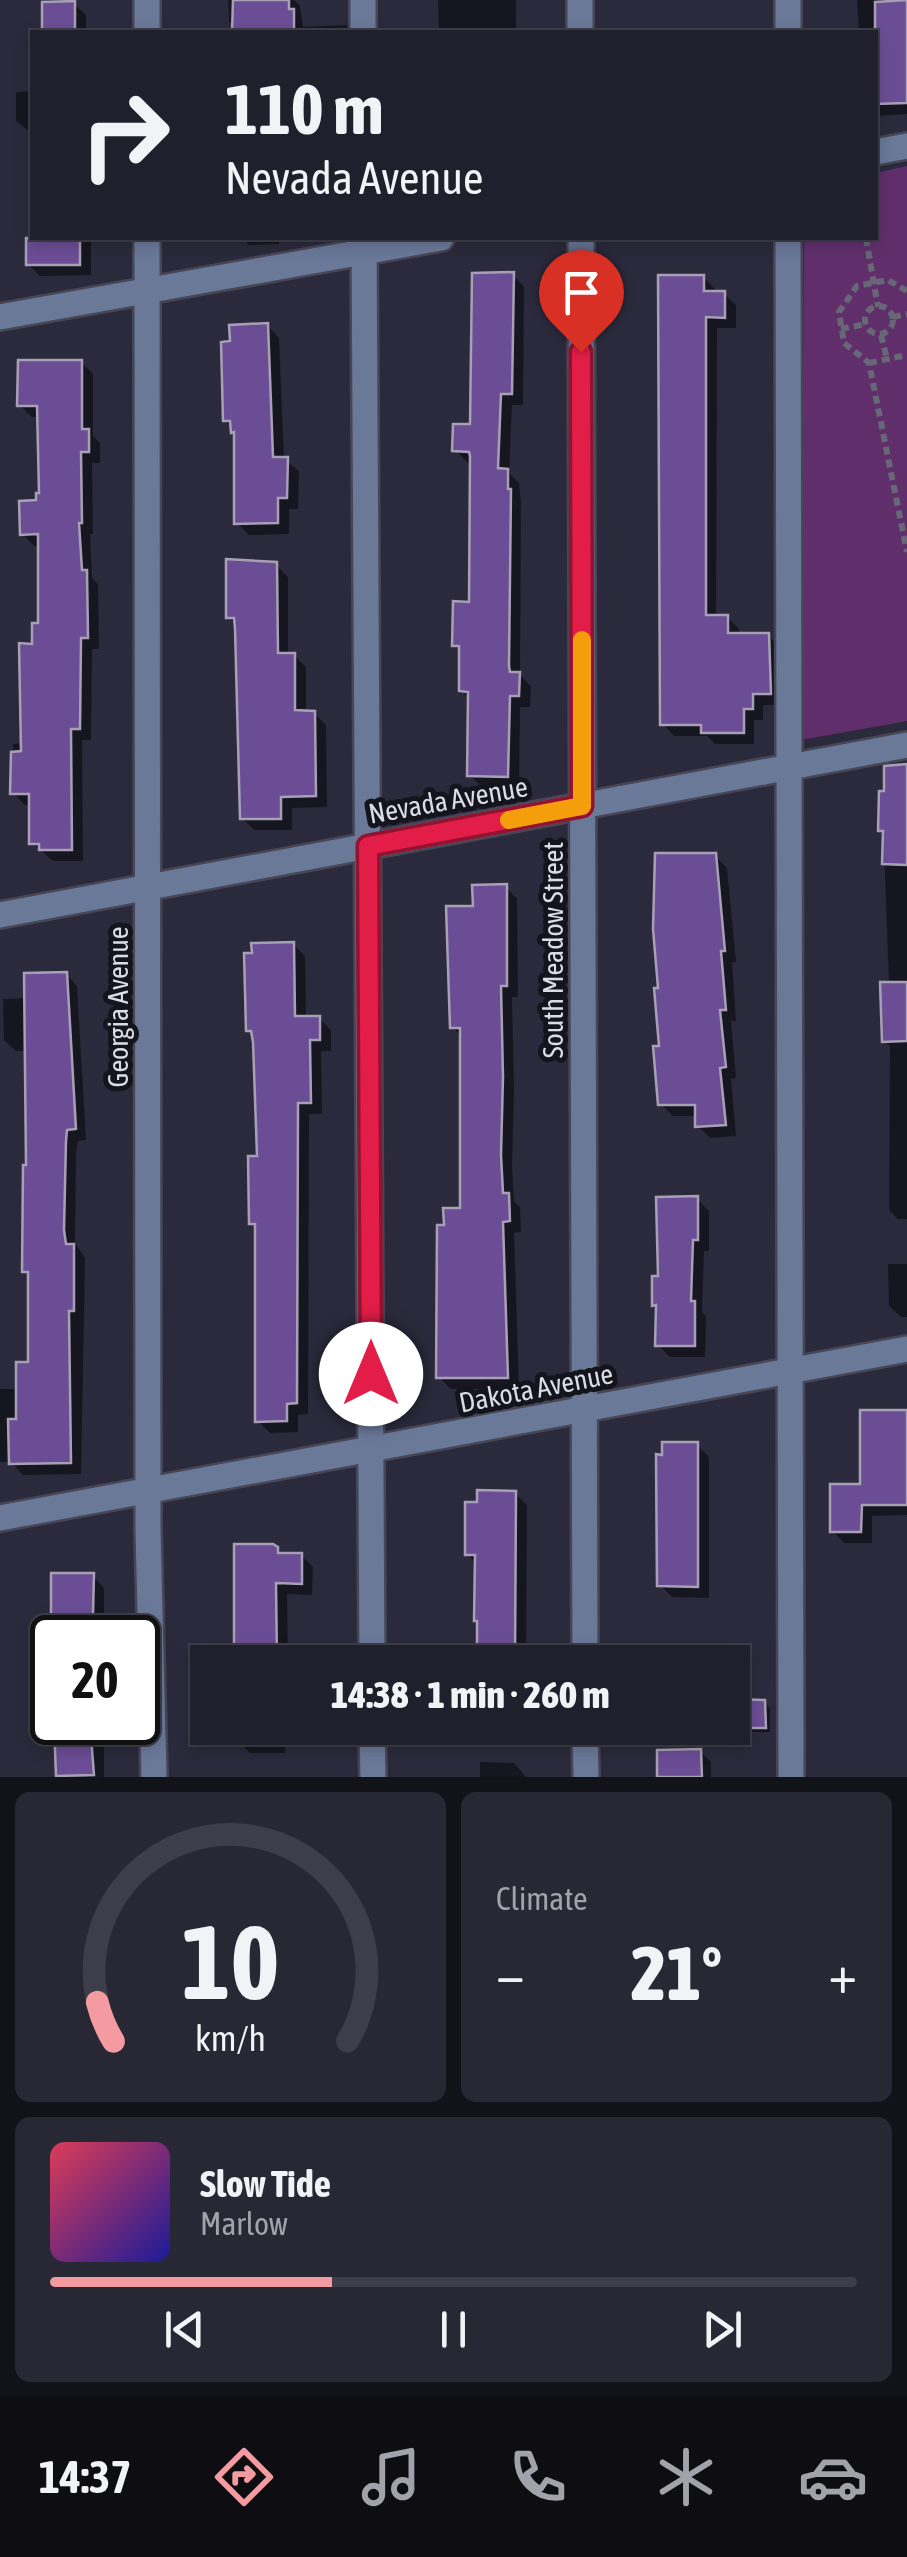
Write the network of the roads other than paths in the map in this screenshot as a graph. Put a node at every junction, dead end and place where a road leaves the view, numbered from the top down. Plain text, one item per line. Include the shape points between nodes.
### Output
1 (147, 0) edge
2 (363, 0) edge
3 (580, 0) edge
4 (788, 0) edge
5 (147, 30) edge
6 (364, 30) edge
7 (580, 30) edge
8 (788, 30) edge
9 (907, 146) edge
10 (878, 151) edge
11 (147, 240) edge
12 (415, 240) edge
13 (581, 240) edge
14 (788, 240) edge
15 (364, 244) edge
16 (147, 290) junction
17 (0, 317) edge
18 (907, 745) edge
19 (788, 767) junction
20 (582, 806) junction
21 (368, 846) junction
22 (148, 887) junction
23 (0, 915) edge
24 (907, 1349) edge
25 (789, 1372) junction
26 (584, 1410) junction
27 (371, 1450) junction
28 (148, 1491) junction
29 (0, 1518) edge
30 (372, 1645) edge
31 (585, 1645) edge
32 (372, 1745) edge
33 (586, 1745) edge
34 (154, 1777) edge
35 (372, 1777) edge
36 (586, 1777) edge
37 (791, 1777) edge

1 - 5 street
2 - 6 street
3 - 7 street
4 - 8 street
9 - 10 street
11 - 16 street, Georgia Avenue
12 - 15 street
13 - 20 street, South Meadow Street
14 - 19 street
15 - 16 street
15 - 21 street
16 - 17 street
16 - 22 street, Georgia Avenue
18 - 19 street, Nevada Avenue
19 - 20 street, Nevada Avenue
19 - 25 street
20 - 21 street, Nevada Avenue
20 - 26 street, South Meadow Street
21 - 22 street, Nevada Avenue
21 - 27 street
22 - 23 street, Nevada Avenue
22 - 28 street, Georgia Avenue
24 - 25 street, Dakota Avenue
25 - 26 street, Dakota Avenue
25 - 37 street
26 - 27 street, Dakota Avenue
26 - 31 street, South Meadow Street
27 - 28 street, Dakota Avenue
27 - 30 street
28 - 29 street, Dakota Avenue
28 - 34 street, Georgia Avenue
32 - 35 street
33 - 36 street

